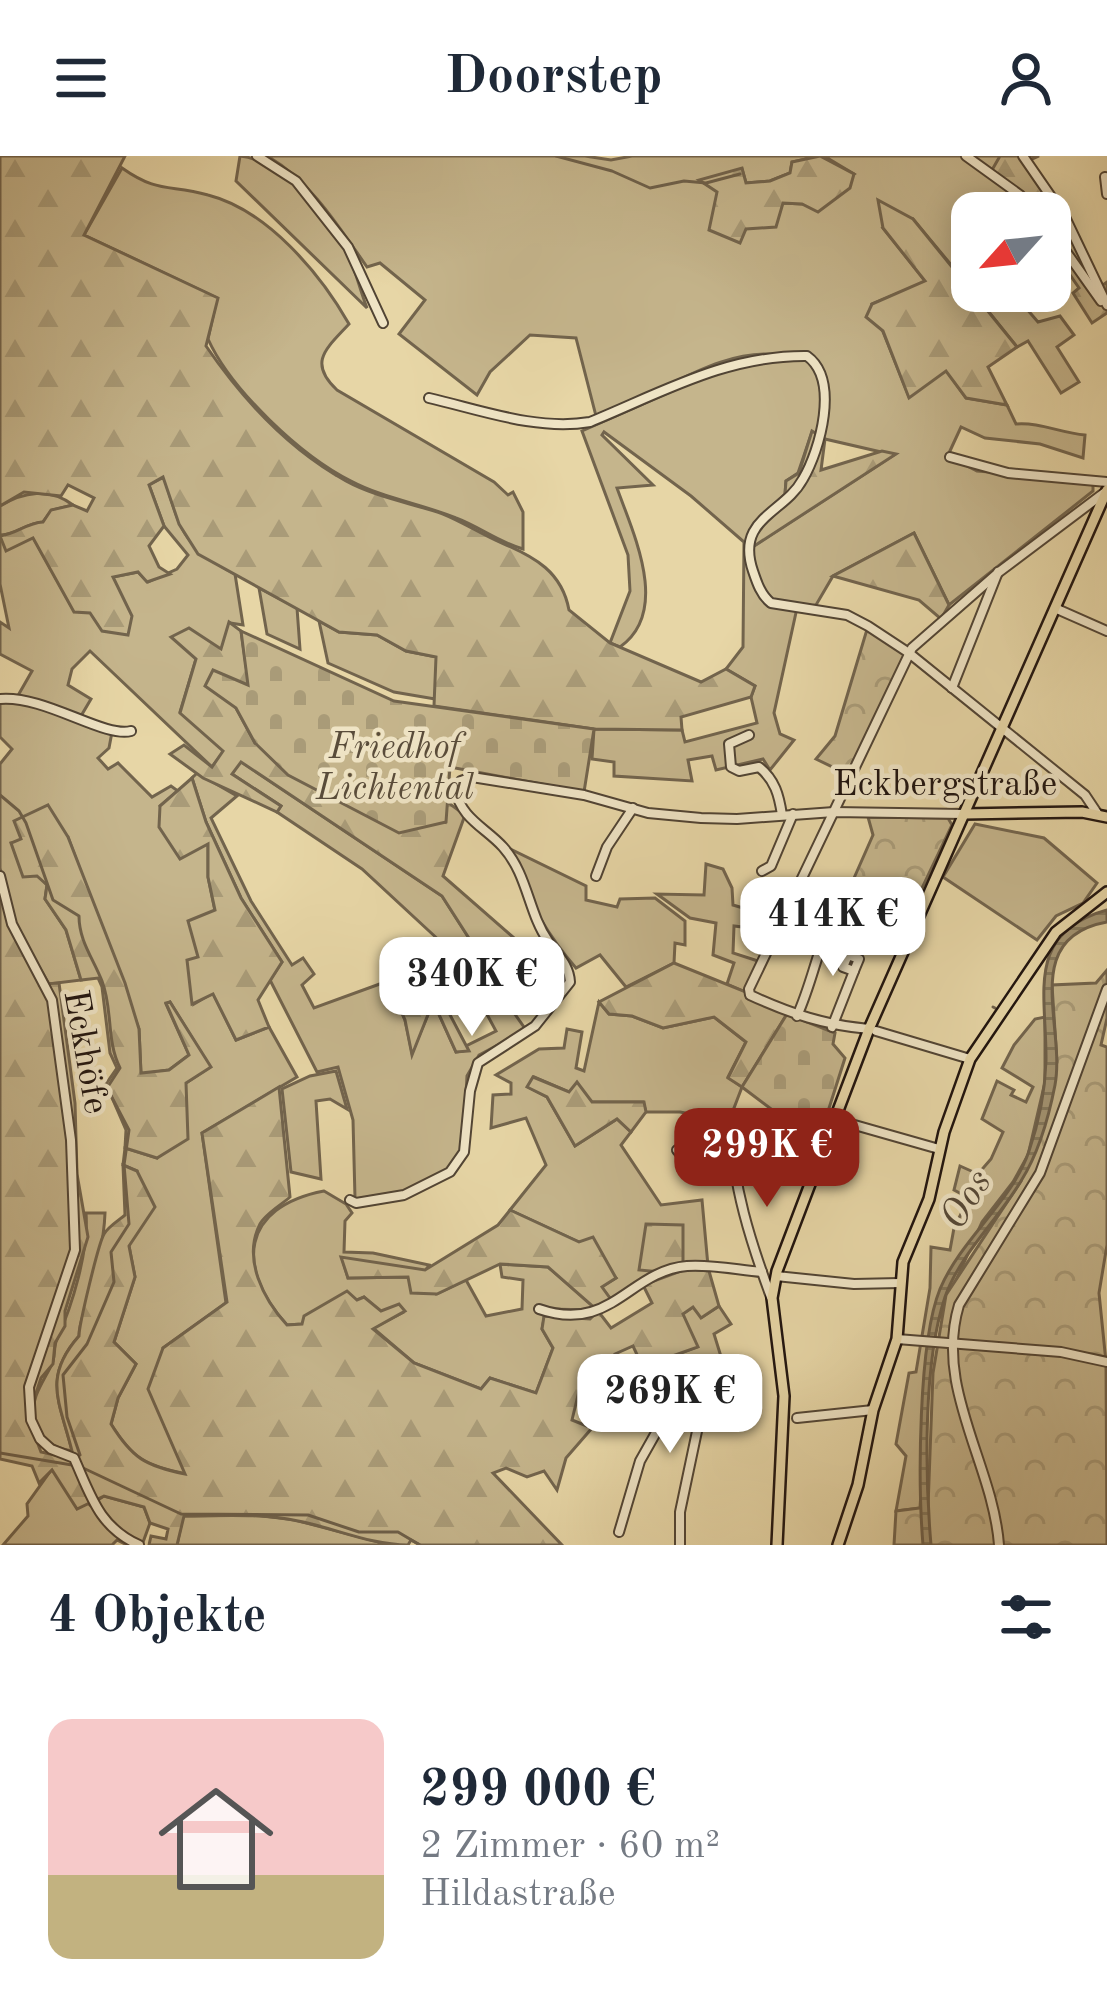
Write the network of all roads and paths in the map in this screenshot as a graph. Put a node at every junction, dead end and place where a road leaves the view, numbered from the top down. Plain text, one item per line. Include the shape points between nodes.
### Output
1 (257, 156) edge
2 (966, 156) edge
3 (1023, 156) edge
4 (1105, 177) edge
5 (1015, 192) edge
6 (1107, 194) edge
7 (1071, 258) edge
8 (1107, 307) edge
9 (383, 323) dead end
10 (429, 398) dead end
11 (950, 457) dead end
12 (1106, 488) edge
13 (999, 572) junction
14 (1057, 609) junction
15 (1107, 631) edge
16 (909, 653) junction
17 (952, 688) junction
18 (0, 699) edge
19 (1003, 729) junction
20 (130, 731) dead end
21 (748, 735) dead end
22 (633, 808) junction
23 (834, 812) junction
24 (964, 814) junction
25 (787, 815) junction
26 (1102, 815) edge
27 (762, 872) dead end
28 (0, 876) edge
29 (596, 876) dead end
30 (1107, 892) edge
31 (829, 925) dead end
32 (854, 971) dead end
33 (1107, 989) edge
34 (796, 1016) junction
35 (832, 1027) junction
36 (873, 1030) junction
37 (970, 1059) junction
38 (837, 1120) junction
39 (731, 1127) dead end
40 (939, 1149) junction
41 (677, 1150) dead end
42 (732, 1155) junction
43 (350, 1200) dead end
44 (762, 1272) junction
45 (776, 1276) junction
46 (900, 1283) junction
47 (772, 1298) junction
48 (539, 1309) dead end
49 (897, 1339) junction
50 (952, 1344) junction
51 (1107, 1362) edge
52 (873, 1410) junction
53 (796, 1418) dead end
54 (619, 1532) dead end
55 (140, 1545) edge
56 (680, 1545) edge
57 (777, 1545) edge
58 (838, 1545) edge
59 (999, 1545) edge

1 - 9 street via 296,181 348,247
2 - 5 street
3 - 8 street via 1065,217
4 - 6 street
7 - 8 street
10 - 16 street via 577,424 704,372 807,356 824,388 818,442 801,484 752,537 751,564 771,603 847,615
11 - 12 street
12 - 13 street
12 - 14 main road
13 - 16 street
13 - 17 street
14 - 15 street
14 - 19 main road
16 - 17 street
16 - 23 street
17 - 19 street
18 - 20 street
19 - 24 main road
19 - 26 street
21 - 25 street, Eckbergstraße via 729,744 731,766 759,767
22 - 25 street, Eckbergstraße via 701,818
22 - 29 street
22 - 43 street, Eckbergstraße via 472,777 461,782 461,808 519,868 545,937 570,974 566,990 536,1027 478,1063 464,1152 450,1172 395,1198
23 - 24 street, Eckbergstraße
23 - 25 street, Eckbergstraße
23 - 34 street via 749,989
24 - 26 main road, Eckbergstraße
24 - 36 main road
25 - 27 street, Eckbergstraße
28 - 55 street, Eckhöfe via 12,924 52,1000 71,1140 75,1250 29,1387 32,1420 51,1449 74,1458 98,1514
30 - 37 main road via 1056,932
31 - 34 street via 805,970 811,985
32 - 35 street
33 - 50 street via 1040,1174 959,1305
34 - 35 street
35 - 36 street
36 - 37 street
36 - 38 main road
37 - 40 main road
38 - 40 street
38 - 45 main road
39 - 42 street
40 - 46 main road
41 - 42 street via 688,1162
42 - 44 street
44 - 47 street
44 - 48 street via 684,1266 599,1311
45 - 46 street
45 - 47 main road
46 - 49 main road
47 - 57 main road via 784,1384
49 - 50 street
49 - 52 main road
50 - 51 street
50 - 59 street
52 - 53 street
52 - 58 main road
54 - 56 street via 640,1461 671,1406 682,1401 700,1417

